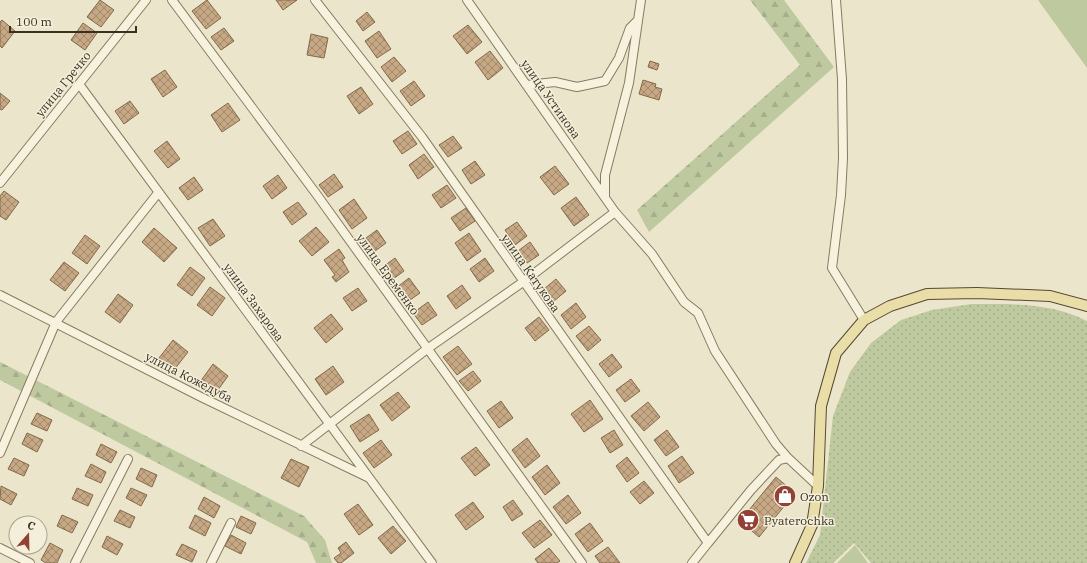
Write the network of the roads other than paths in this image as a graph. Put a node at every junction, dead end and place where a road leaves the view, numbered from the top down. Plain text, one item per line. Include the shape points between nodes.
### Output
1 (146, 0) edge
2 (172, 0) edge
3 (315, 0) edge
4 (467, 0) edge
5 (641, 0) edge
6 (836, 0) edge
7 (638, 20) junction
8 (79, 84) junction
9 (527, 85) junction
10 (0, 183) edge
11 (158, 193) junction
12 (604, 197) junction
13 (615, 212) junction
14 (523, 282) junction
15 (0, 295) edge
16 (1087, 306) edge
17 (864, 320) junction
18 (56, 322) junction
19 (427, 349) junction
20 (330, 424) junction
21 (301, 446) junction
22 (0, 453) edge
23 (788, 458) junction
24 (128, 459) dead end
25 (368, 477) junction
26 (818, 486) junction
27 (231, 523) dead end
28 (708, 543) junction
29 (0, 548) edge
30 (30, 563) edge
31 (75, 563) edge
32 (211, 563) edge
33 (432, 563) edge
34 (582, 563) edge
35 (692, 563) edge
36 (794, 563) edge

1 - 8 street, улица Гречко
2 - 19 street, улица Еременко via 317,195
3 - 14 street, улица Катукова via 422,138
4 - 9 street, улица Устинова
5 - 7 street
6 - 17 street via 842,79 843,158 842,194 832,268
7 - 9 street via 630,28 619,58 605,81 577,87 555,82
7 - 12 street via 629,83 606,175
8 - 10 street, улица Гречко
8 - 11 street, улица Захарова
9 - 12 street, улица Устинова
11 - 18 street
11 - 20 street, улица Захарова
12 - 13 street, улица Устинова
13 - 14 street
13 - 23 street, улица Устинова via 652,254 684,302 698,313 716,351 776,444
14 - 19 street
14 - 28 street, улица Катукова
15 - 18 street, улица Кожедуба
16 - 17 main road via 1050,296 927,294 890,306
17 - 26 main road via 836,353 821,406
18 - 21 street, улица Кожедуба
18 - 22 street
19 - 20 street
19 - 34 street, улица Еременко
20 - 21 street
20 - 25 street, улица Кожедуба
21 - 25 street, улица Кожедуба
23 - 26 street, улица Устинова
23 - 28 street via 779,460
24 - 31 street
25 - 33 street, улица Кожедуба
26 - 36 main road via 812,525
27 - 32 street
28 - 35 street
29 - 30 street

